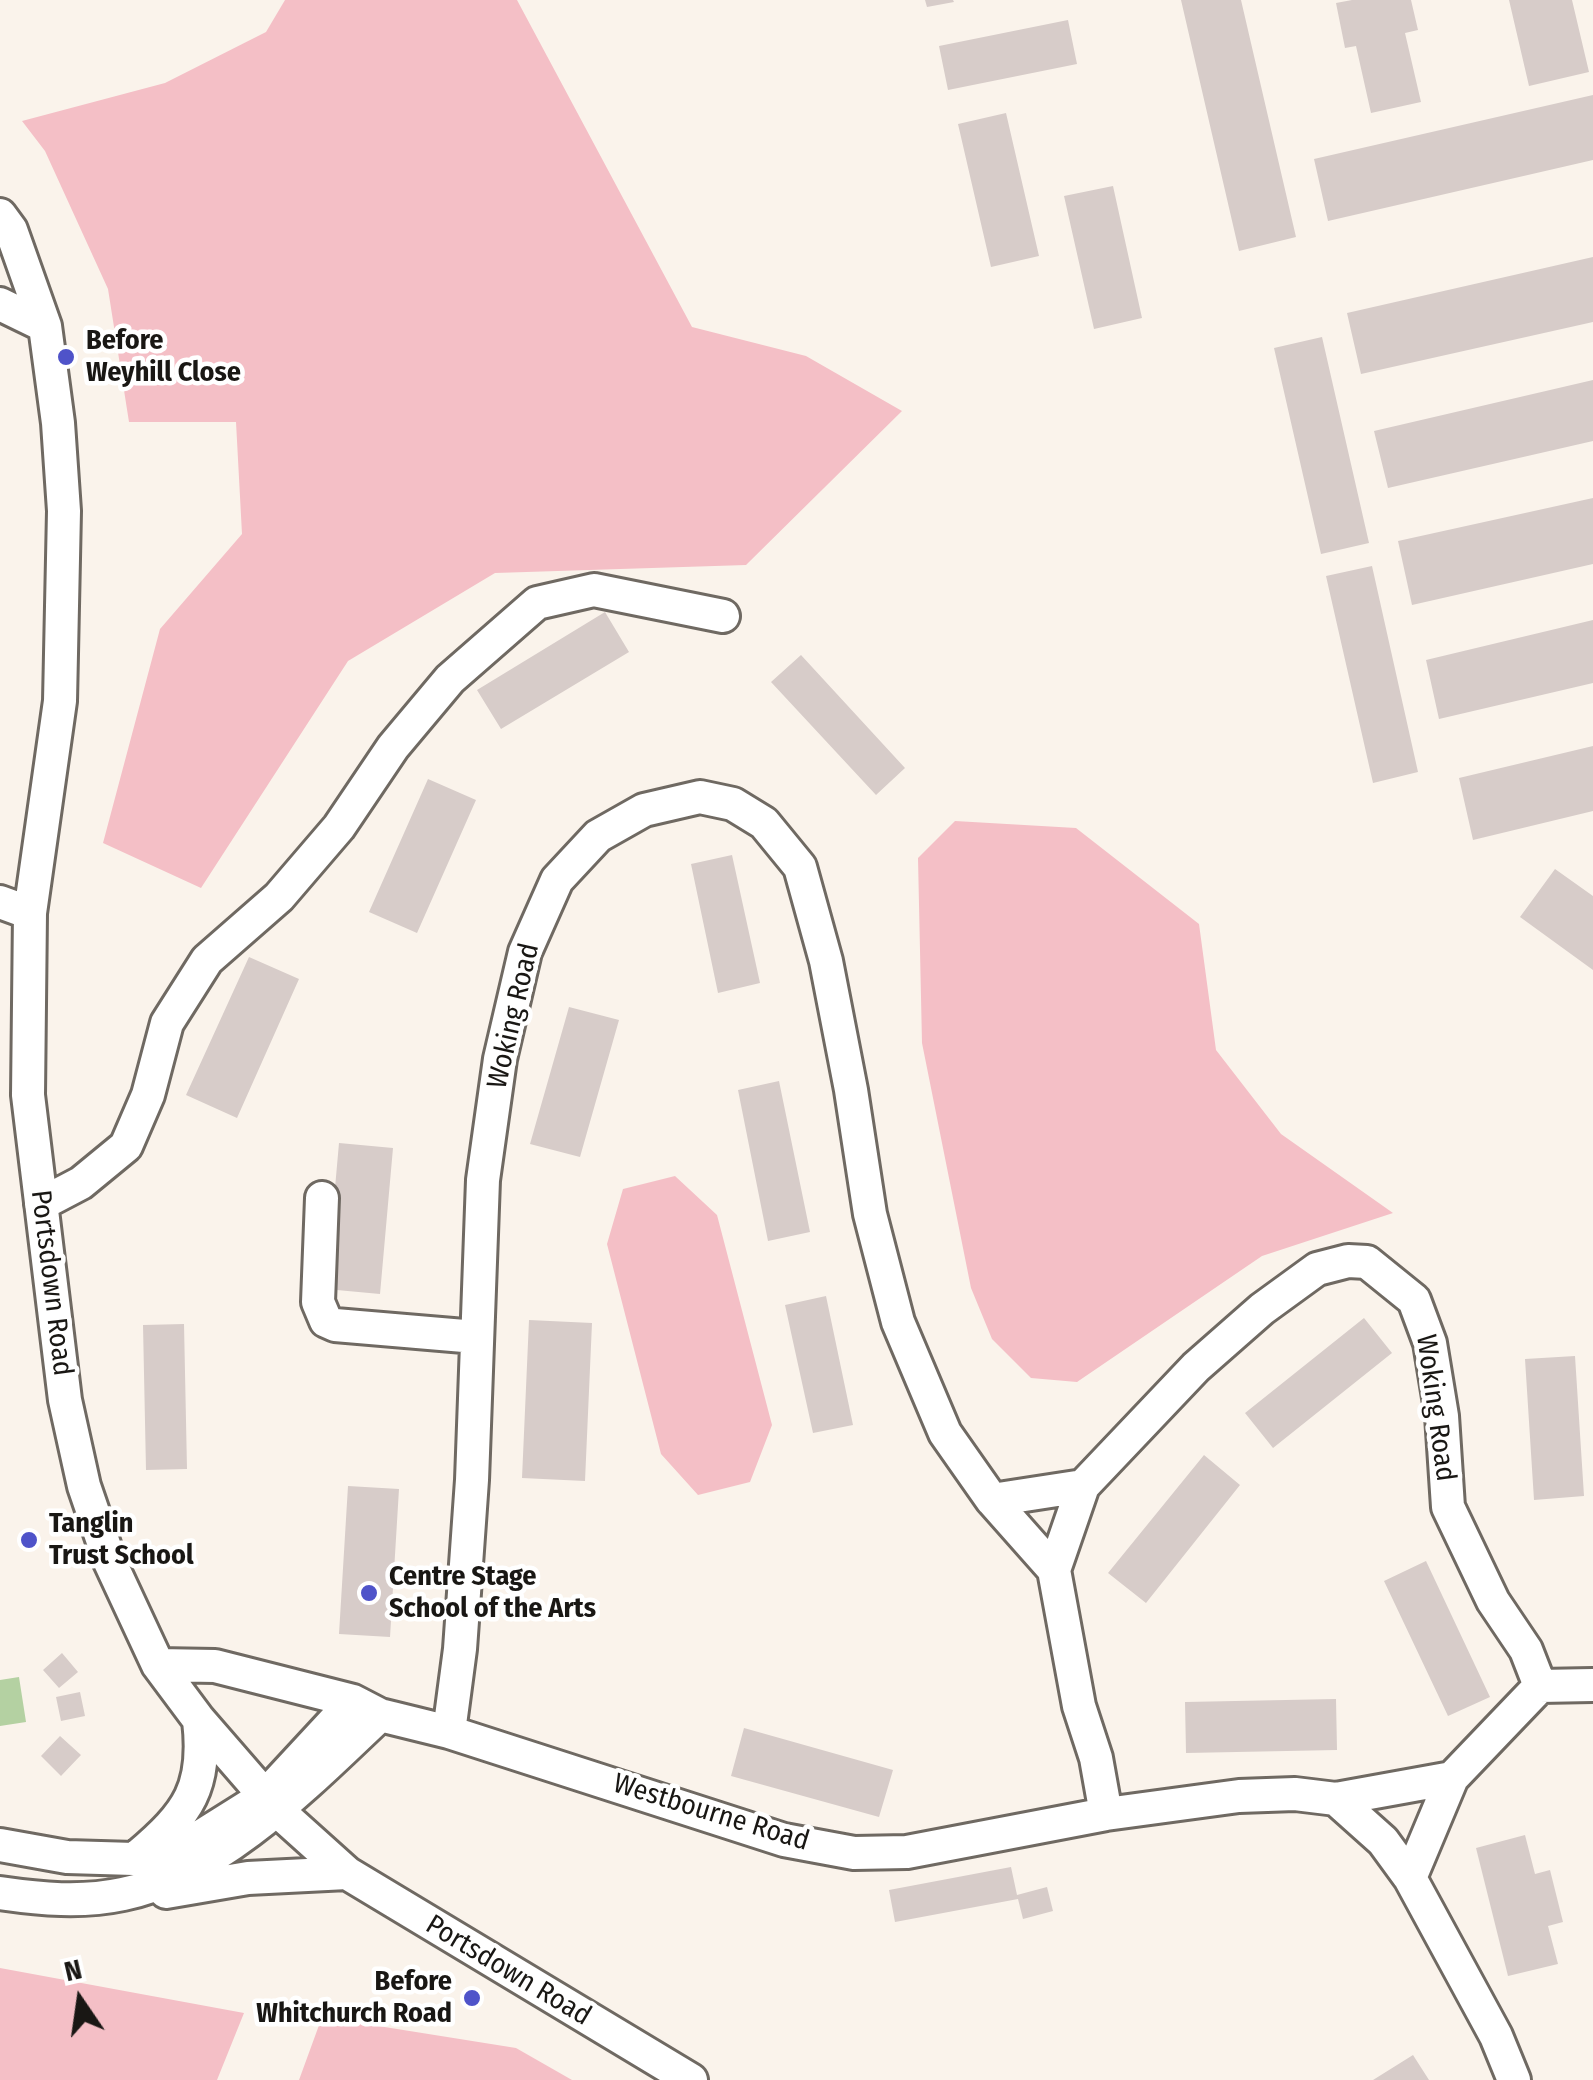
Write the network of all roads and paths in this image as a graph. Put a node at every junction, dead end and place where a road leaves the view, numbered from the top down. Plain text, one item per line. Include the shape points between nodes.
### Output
1 (0, 215) edge
2 (0, 304) edge
3 (45, 326) junction
4 (723, 616) dead end
5 (15, 908) edge
6 (322, 1198) dead end
7 (41, 1204) junction
8 (476, 1337) junction
9 (1083, 1486) junction
10 (992, 1500) junction
11 (1054, 1570) junction
12 (158, 1665) junction
13 (1593, 1685) edge
14 (1540, 1686) junction
15 (366, 1708) junction
16 (199, 1720) junction
17 (449, 1732) junction
18 (1452, 1778) junction
19 (1336, 1799) junction
20 (272, 1803) junction
21 (1106, 1814) junction
22 (0, 1845) edge
23 (134, 1859) junction
24 (346, 1874) junction
25 (1410, 1878) junction
26 (0, 1893) edge
27 (122, 1894) junction
28 (691, 2080) edge
29 (1514, 2080) edge

1 - 3 street, Portsdown Road
2 - 3 street
3 - 5 street, Portsdown Road via 64,511 60,701
4 - 7 street via 594,590 536,604 450,679 279,897 206,960 167,1023 126,1146 81,1183
5 - 7 street, Portsdown Road
6 - 8 street via 318,1302 326,1321
7 - 12 street, Portsdown Road via 84,1486 110,1562
8 - 10 street, Woking Road via 484,1180 500,1059 525,952 557,880 598,836 644,810 700,797 733,804 764,823 800,867 826,961 870,1214 898,1322 945,1433
8 - 17 street, Woking Road via 471,1498
9 - 10 street
9 - 11 street, Woking Road
9 - 14 street, Woking Road via 1196,1367 1262,1310 1317,1269 1367,1262 1414,1300 1430,1342 1439,1397 1448,1508
10 - 11 street
11 - 21 street
12 - 15 street, Westbourne Road via 215,1666
12 - 16 street, Portsdown Road
13 - 14 street
14 - 18 street
15 - 17 street, Westbourne Road
15 - 20 street
16 - 20 street, Portsdown Road
16 - 23 street via 200,1778 169,1830
17 - 21 street, Westbourne Road via 784,1840 854,1853 907,1852
18 - 19 street
18 - 25 street
19 - 21 street, Westbourne Road via 1239,1796
19 - 25 street via 1383,1840
20 - 23 street via 179,1850
20 - 24 street, Portsdown Road
20 - 27 street via 198,1866
22 - 23 street via 66,1857
24 - 27 street
24 - 28 street, Portsdown Road
25 - 29 street
26 - 27 street via 56,1901

